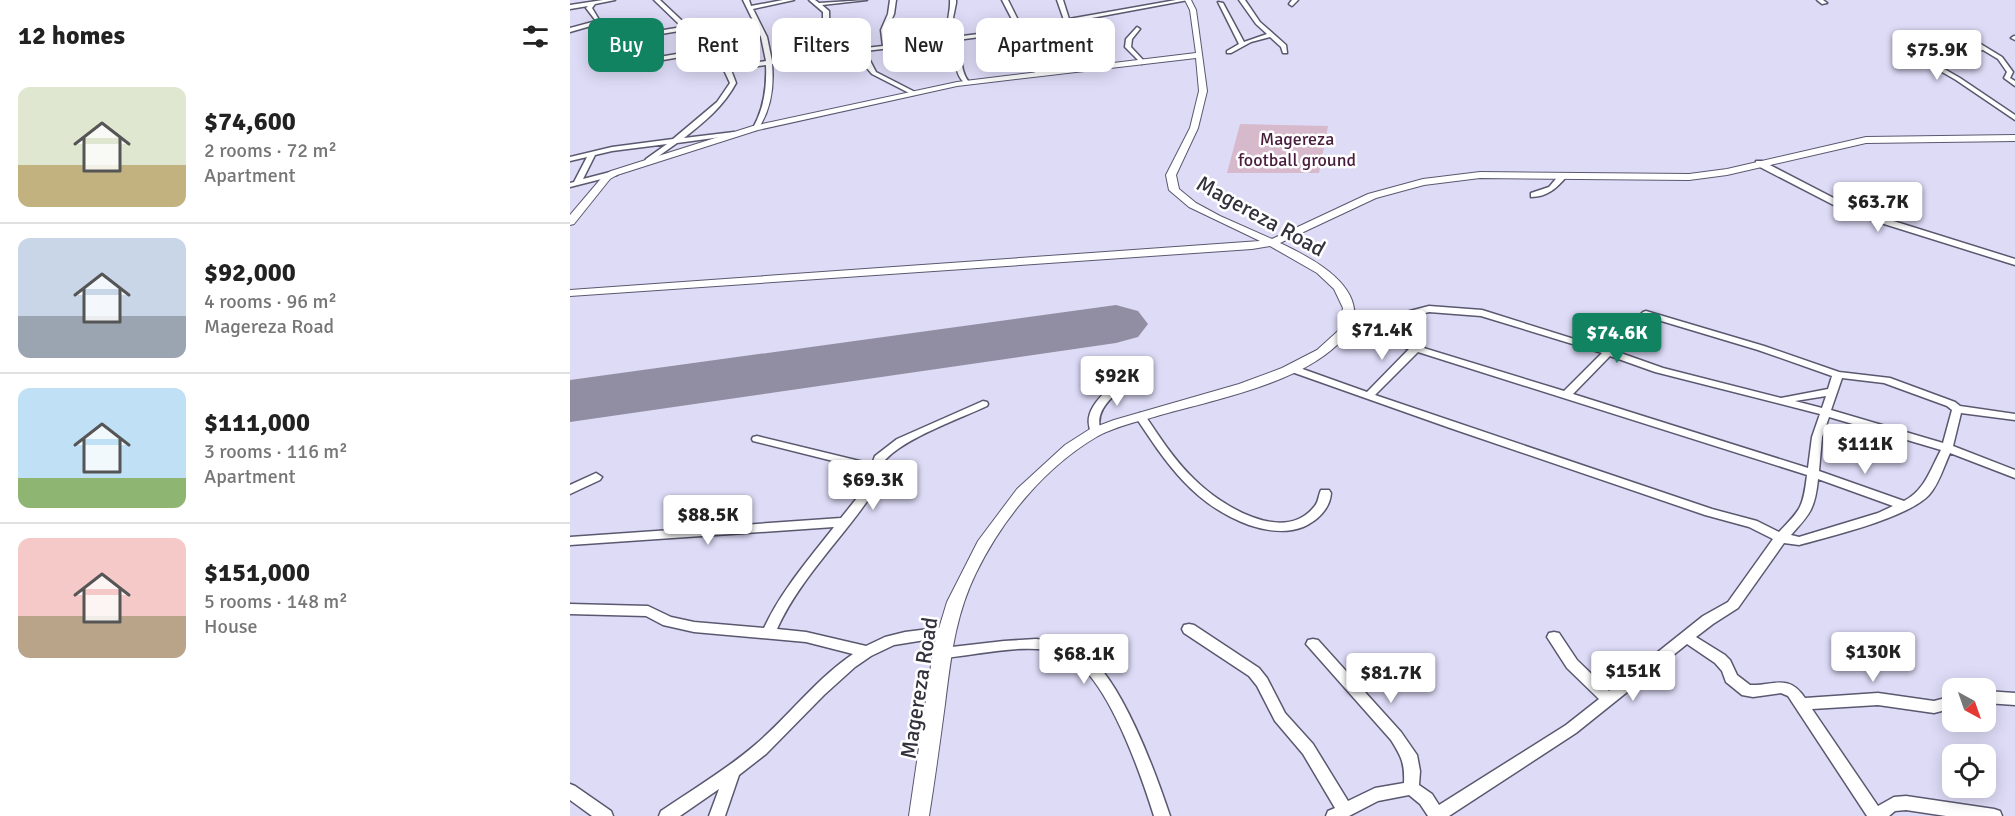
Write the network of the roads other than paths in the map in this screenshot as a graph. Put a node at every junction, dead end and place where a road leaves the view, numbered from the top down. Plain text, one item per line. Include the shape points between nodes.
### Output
1 (607, 0) edge
2 (657, 0) edge
3 (746, 0) edge
4 (791, 0) edge
5 (812, 0) edge
6 (864, 0) edge
7 (893, 0) edge
8 (953, 0) edge
9 (1005, 0) edge
10 (1060, 0) edge
11 (1156, 0) edge
12 (1187, 0) edge
13 (1242, 0) edge
14 (593, 3) junction
15 (1122, 3) dead end
16 (1220, 3) dead end
17 (819, 4) junction
18 (1163, 4) junction
19 (570, 7) edge
20 (749, 8) junction
21 (1129, 10) junction
22 (826, 18) edge
23 (889, 18) edge
24 (951, 18) edge
25 (1013, 18) edge
26 (1067, 18) edge
27 (1088, 18) edge
28 (676, 19) edge
29 (1137, 29) dead end
30 (570, 30) edge
31 (676, 30) edge
32 (1270, 35) junction
33 (1966, 37) dead end
34 (1925, 40) dead end
35 (1242, 44) junction
36 (1984, 48) junction
37 (1939, 49) dead end
38 (1229, 52) dead end
39 (1284, 52) dead end
40 (1200, 55) junction
41 (676, 56) edge
42 (1142, 62) junction
43 (770, 64) junction
44 (1115, 64) edge
45 (760, 65) edge
46 (871, 70) edge
47 (728, 72) edge
48 (959, 72) edge
49 (1046, 72) edge
50 (1037, 73) joint
51 (966, 82) junction
52 (2015, 84) edge
53 (913, 93) junction
54 (2015, 118) edge
55 (756, 128) junction
56 (734, 134) junction
57 (2015, 138) edge
58 (672, 142) junction
59 (593, 153) junction
60 (570, 159) edge
61 (649, 161) junction
62 (1759, 163) junction
63 (614, 173) junction
64 (1563, 177) junction
65 (573, 184) edge
66 (1534, 195) dead end
67 (570, 222) edge
68 (1274, 242) junction
69 (2015, 262) edge
70 (570, 293) edge
71 (1346, 330) junction
72 (1361, 332) junction
73 (1416, 348) junction
74 (1608, 353) junction
75 (1293, 369) junction
76 (1838, 375) junction
77 (1122, 382) dead end
78 (1831, 392) junction
79 (1566, 395) junction
80 (1368, 396) junction
81 (1781, 401) junction
82 (983, 404) dead end
83 (1957, 410) junction
84 (1825, 412) junction
85 (1140, 416) junction
86 (2015, 417) edge
87 (1096, 432) junction
88 (757, 439) dead end
89 (1947, 448) junction
90 (874, 468) junction
91 (1813, 474) junction
92 (2015, 474) edge
93 (596, 477) dead end
94 (570, 490) edge
95 (1325, 493) dead end
96 (1906, 506) junction
97 (843, 522) junction
98 (1781, 538) junction
99 (570, 541) edge
100 (570, 609) edge
101 (1189, 629) dead end
102 (945, 632) junction
103 (769, 633) junction
104 (1554, 637) dead end
105 (1688, 638) junction
106 (1313, 644) dead end
107 (867, 651) junction
108 (943, 654) junction
109 (1996, 698) edge
110 (2015, 699) edge
111 (1608, 700) junction
112 (1802, 704) junction
113 (1942, 705) edge
114 (733, 770) junction
115 (1411, 788) junction
116 (570, 790) edge
117 (1339, 813) edge
118 (605, 816) edge
119 (668, 816) edge
120 (717, 816) edge
121 (919, 816) edge
122 (1162, 816) edge
123 (1437, 816) edge
124 (1878, 816) edge
125 (1994, 816) edge

1 - 14 street
2 - 28 street
3 - 20 street
4 - 20 street
5 - 17 street
6 - 17 street
7 - 23 street
8 - 24 street
9 - 25 street
10 - 26 street
11 - 18 street
12 - 18 street
12 - 40 street, Magereza Road via 1195,20
13 - 32 street
14 - 19 street
14 - 30 street via 589,8 599,22
15 - 21 street
16 - 35 street
17 - 22 street via 826,11
18 - 21 street
20 - 43 street via 761,28
21 - 27 street
29 - 42 street via 1128,47
31 - 41 street via 597,43 623,65
32 - 35 street
32 - 39 street via 1284,46
33 - 36 street
34 - 54 street via 1911,46 1925,60
35 - 38 street
36 - 37 street
36 - 52 street via 2002,61 2010,72 2007,78
40 - 42 street
40 - 68 street, Magereza Road via 1203,91 1194,128 1171,175 1174,190 1202,212
42 - 44 street
43 - 45 street
43 - 55 street via 768,94
46 - 53 street
47 - 58 street via 733,81 730,90 700,122
48 - 51 street
49 - 50 street
50 - 51 street
51 - 53 street
53 - 55 street
55 - 56 street
56 - 58 street
56 - 61 street
57 - 62 street via 1866,140
58 - 59 street
58 - 61 street
59 - 60 street
59 - 65 street
61 - 63 street
62 - 64 street via 1689,177
62 - 69 street via 1852,211
63 - 65 street
63 - 67 street
64 - 66 street via 1552,189
64 - 68 street via 1480,175 1401,186
68 - 70 street
68 - 71 street, Magereza Road via 1304,259 1335,284 1349,309
71 - 72 street
71 - 75 street, Magereza Road via 1321,355
72 - 73 street
72 - 74 street via 1371,324 1392,318 1429,309 1452,309 1491,316
73 - 79 street
73 - 80 street
74 - 76 street via 1646,314
74 - 79 street
74 - 81 street
75 - 80 street
75 - 85 street, Magereza Road
76 - 78 street
76 - 83 street via 1895,383 1941,399
77 - 87 street via 1092,418
78 - 81 street
78 - 84 street
79 - 91 street
80 - 98 street via 1753,524
81 - 84 street
82 - 90 street via 901,441
83 - 86 street
83 - 89 street
84 - 89 street
84 - 91 street via 1817,437
85 - 87 street, Magereza Road
85 - 95 street via 1199,492 1232,513 1275,528 1291,527 1319,510
87 - 102 street, Magereza Road via 1043,473 1004,516 964,579
88 - 90 street
89 - 92 street
89 - 96 street via 1926,491
90 - 97 street via 866,494
91 - 96 street
91 - 98 street via 1805,512
93 - 94 street
96 - 98 street via 1806,540
97 - 99 street
97 - 103 street via 790,594
98 - 105 street via 1733,604
100 - 103 street via 648,611 694,627
101 - 117 street via 1254,672 1280,717 1308,749
102 - 107 street via 909,636
102 - 108 street, Magereza Road
103 - 107 street
104 - 111 street via 1572,664
105 - 111 street
105 - 112 street via 1723,661 1731,678 1743,689 1752,692 1783,686
106 - 115 street via 1409,755
107 - 114 street via 759,751
108 - 121 street, Magereza Road
108 - 122 street via 1044,644 1069,649 1088,664 1108,691 1142,759
109 - 110 street
111 - 123 street via 1571,729
112 - 113 street via 1878,699
112 - 124 street
114 - 119 street
114 - 120 street
115 - 117 street via 1375,795
115 - 123 street via 1426,799
116 - 118 street
124 - 125 street via 1895,803

